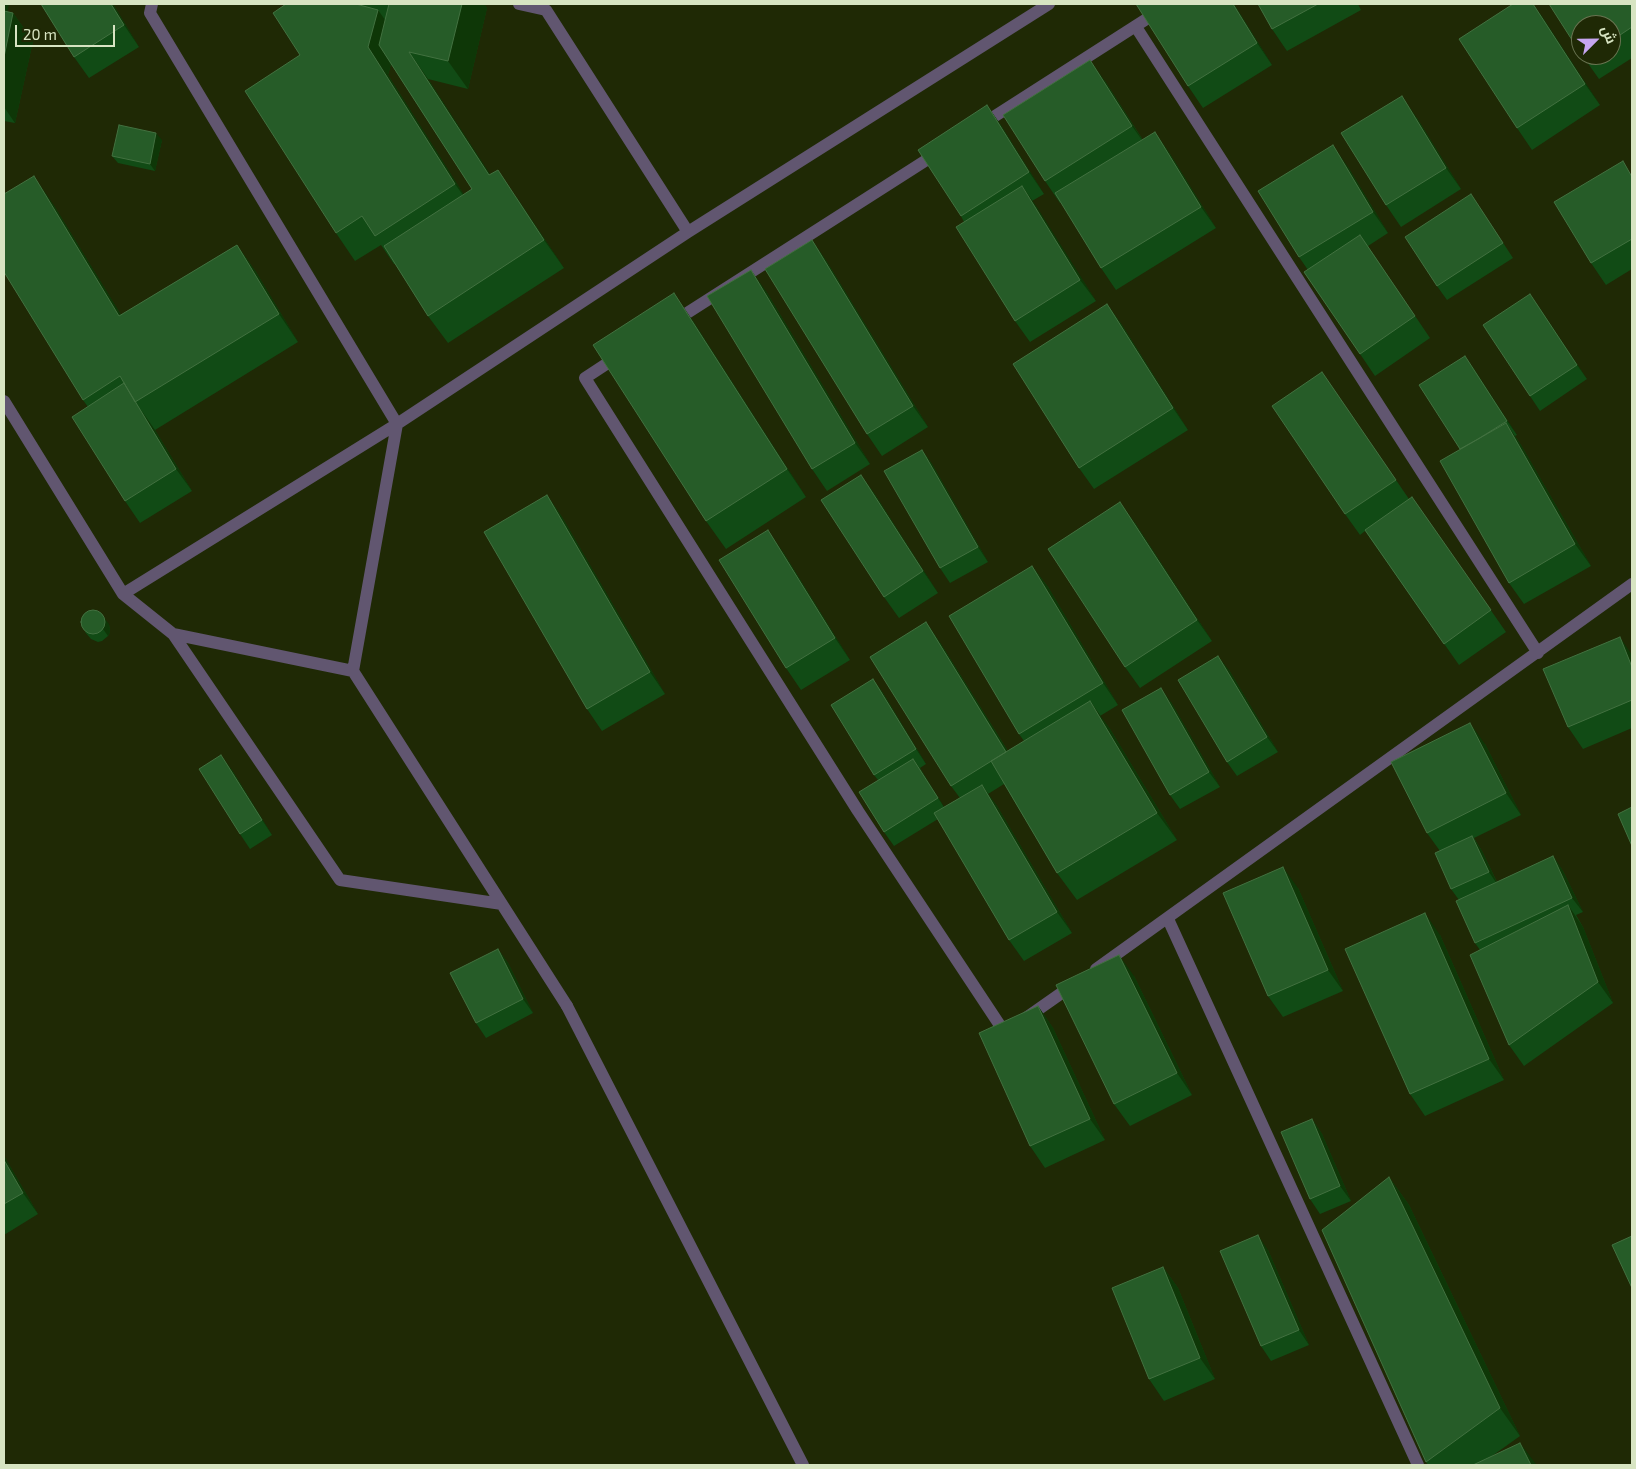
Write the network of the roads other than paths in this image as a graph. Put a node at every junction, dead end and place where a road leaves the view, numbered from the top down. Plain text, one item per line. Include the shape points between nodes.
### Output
1 (152, 4) edge
2 (519, 4) edge
3 (1049, 4) edge
4 (1170, 4) edge
5 (546, 7) edge
6 (1136, 27) junction
7 (969, 133) edge
8 (952, 144) edge
9 (688, 232) junction
10 (660, 330) edge
11 (627, 351) edge
12 (4, 401) edge
13 (397, 424) junction
14 (1632, 584) edge
15 (123, 594) junction
16 (173, 634) junction
17 (1538, 653) junction
18 (353, 671) junction
19 (502, 904) junction
20 (1168, 918) junction
21 (803, 1465) edge
22 (1418, 1465) edge

1 - 13 street via 150,13
2 - 5 street
3 - 9 street
4 - 6 street
5 - 9 street
6 - 7 street
6 - 17 street
8 - 10 street
9 - 13 street
11 - 20 street via 585,378 858,811 1005,1033
12 - 15 street
13 - 15 street
13 - 18 street
14 - 17 street
15 - 16 street
16 - 18 street
16 - 19 street via 340,880
17 - 20 street
18 - 19 street
19 - 21 street via 567,1006
20 - 22 street

